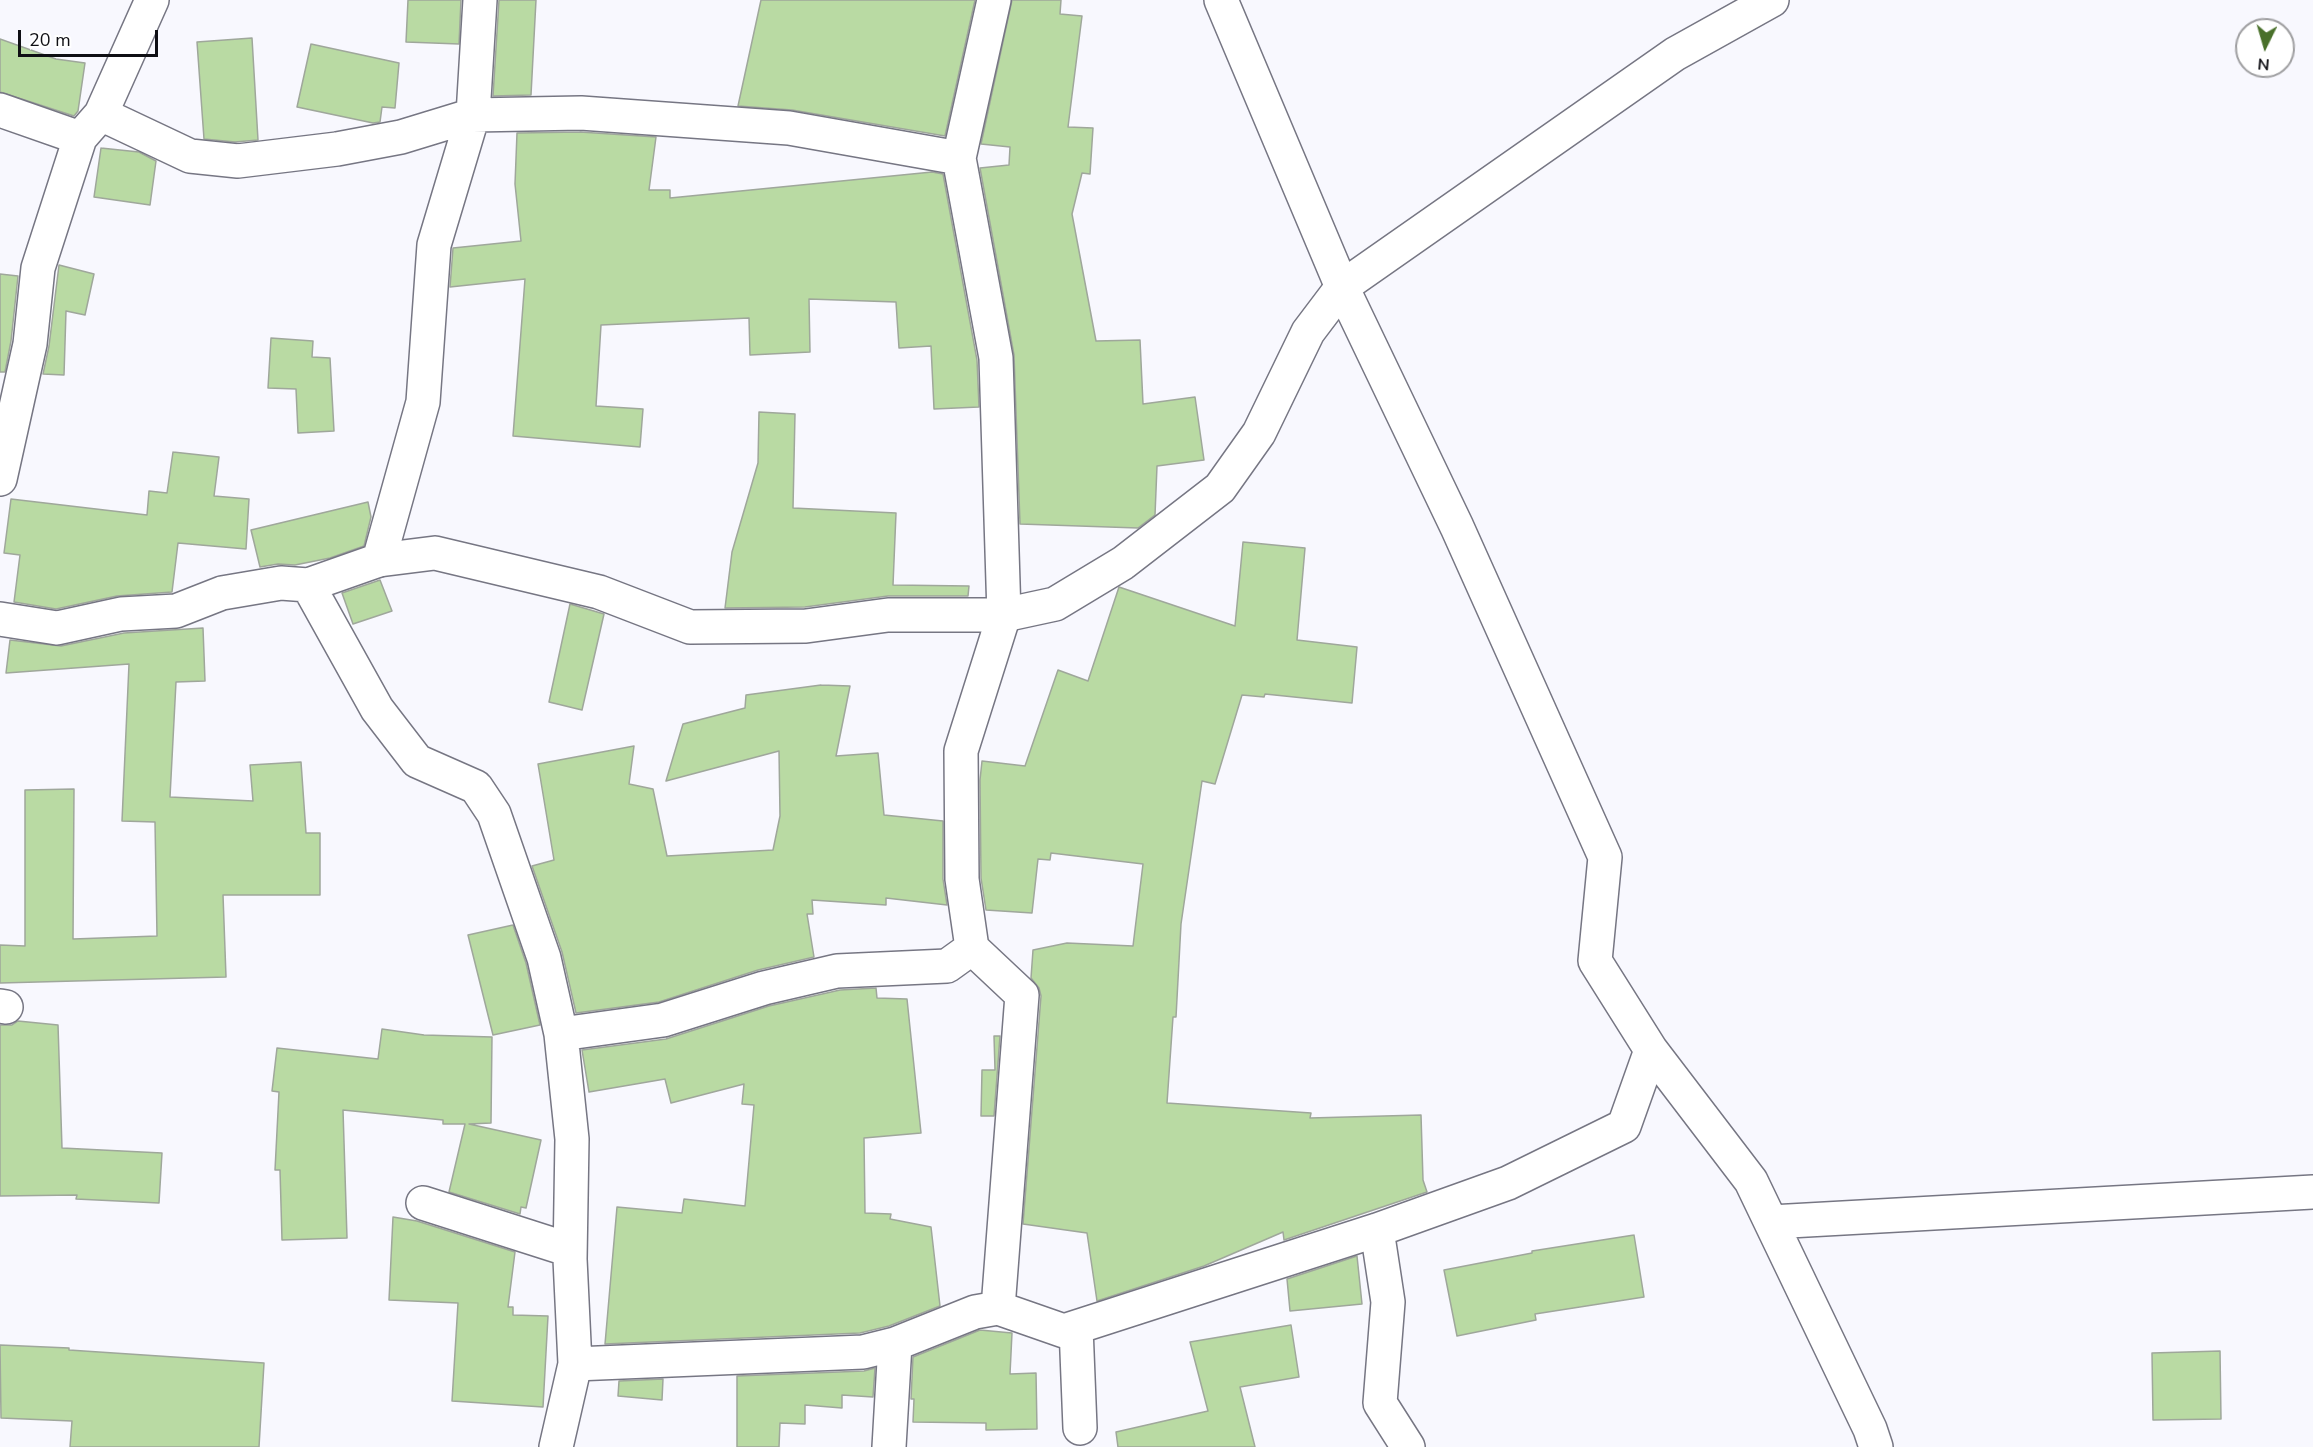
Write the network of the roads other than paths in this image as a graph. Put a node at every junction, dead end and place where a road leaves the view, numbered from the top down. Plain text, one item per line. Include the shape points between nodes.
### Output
1 (152, 0) edge
2 (480, 0) edge
3 (993, 0) edge
4 (1221, 0) edge
5 (1772, 0) edge
6 (0, 110) edge
7 (101, 114) junction
8 (473, 115) junction
9 (80, 138) junction
10 (959, 158) junction
11 (1342, 287) junction
12 (0, 480) edge
13 (379, 560) junction
14 (308, 585) junction
15 (1004, 615) junction
16 (0, 619) edge
17 (972, 948) junction
18 (561, 1034) junction
19 (1651, 1050) junction
20 (2313, 1192) edge
21 (423, 1203) dead end
22 (1772, 1222) junction
23 (1377, 1230) junction
24 (570, 1250) junction
25 (998, 1308) junction
26 (1076, 1326) junction
27 (895, 1344) junction
28 (575, 1364) junction
29 (1080, 1428) dead end
30 (556, 1447) edge
31 (889, 1447) edge
32 (1408, 1447) edge
33 (1876, 1447) edge

1 - 7 street
2 - 8 street
3 - 10 street
4 - 11 street
5 - 11 street via 1675,54
6 - 9 street
7 - 8 street via 190,156 238,161 401,137
7 - 9 street
8 - 10 street via 581,113 789,128
8 - 13 street via 434,245 423,402
9 - 12 street via 38,268 30,344
10 - 15 street via 996,358
11 - 15 street via 1308,332 1259,433 1220,488 1123,563 1055,604
11 - 19 street via 1457,527 1605,857 1595,961
13 - 14 street
13 - 15 street via 435,554 599,592 690,627 806,626 888,615
14 - 16 street via 281,584 222,593 176,611 122,614 57,628
14 - 18 street via 377,709 417,761 476,787 494,814 544,958
15 - 17 street via 961,751 962,879
17 - 18 street via 946,966 837,971 764,988 663,1020
17 - 25 street via 1022,995
18 - 24 street via 572,1139
19 - 22 street via 1751,1181
19 - 23 street via 1624,1126 1508,1183
20 - 22 street
21 - 24 street
22 - 33 street
23 - 26 street
23 - 32 street via 1388,1302 1380,1404
24 - 28 street
25 - 26 street via 1064,1331
25 - 27 street via 975,1312
26 - 29 street
27 - 28 street via 862,1352
27 - 31 street
28 - 30 street

